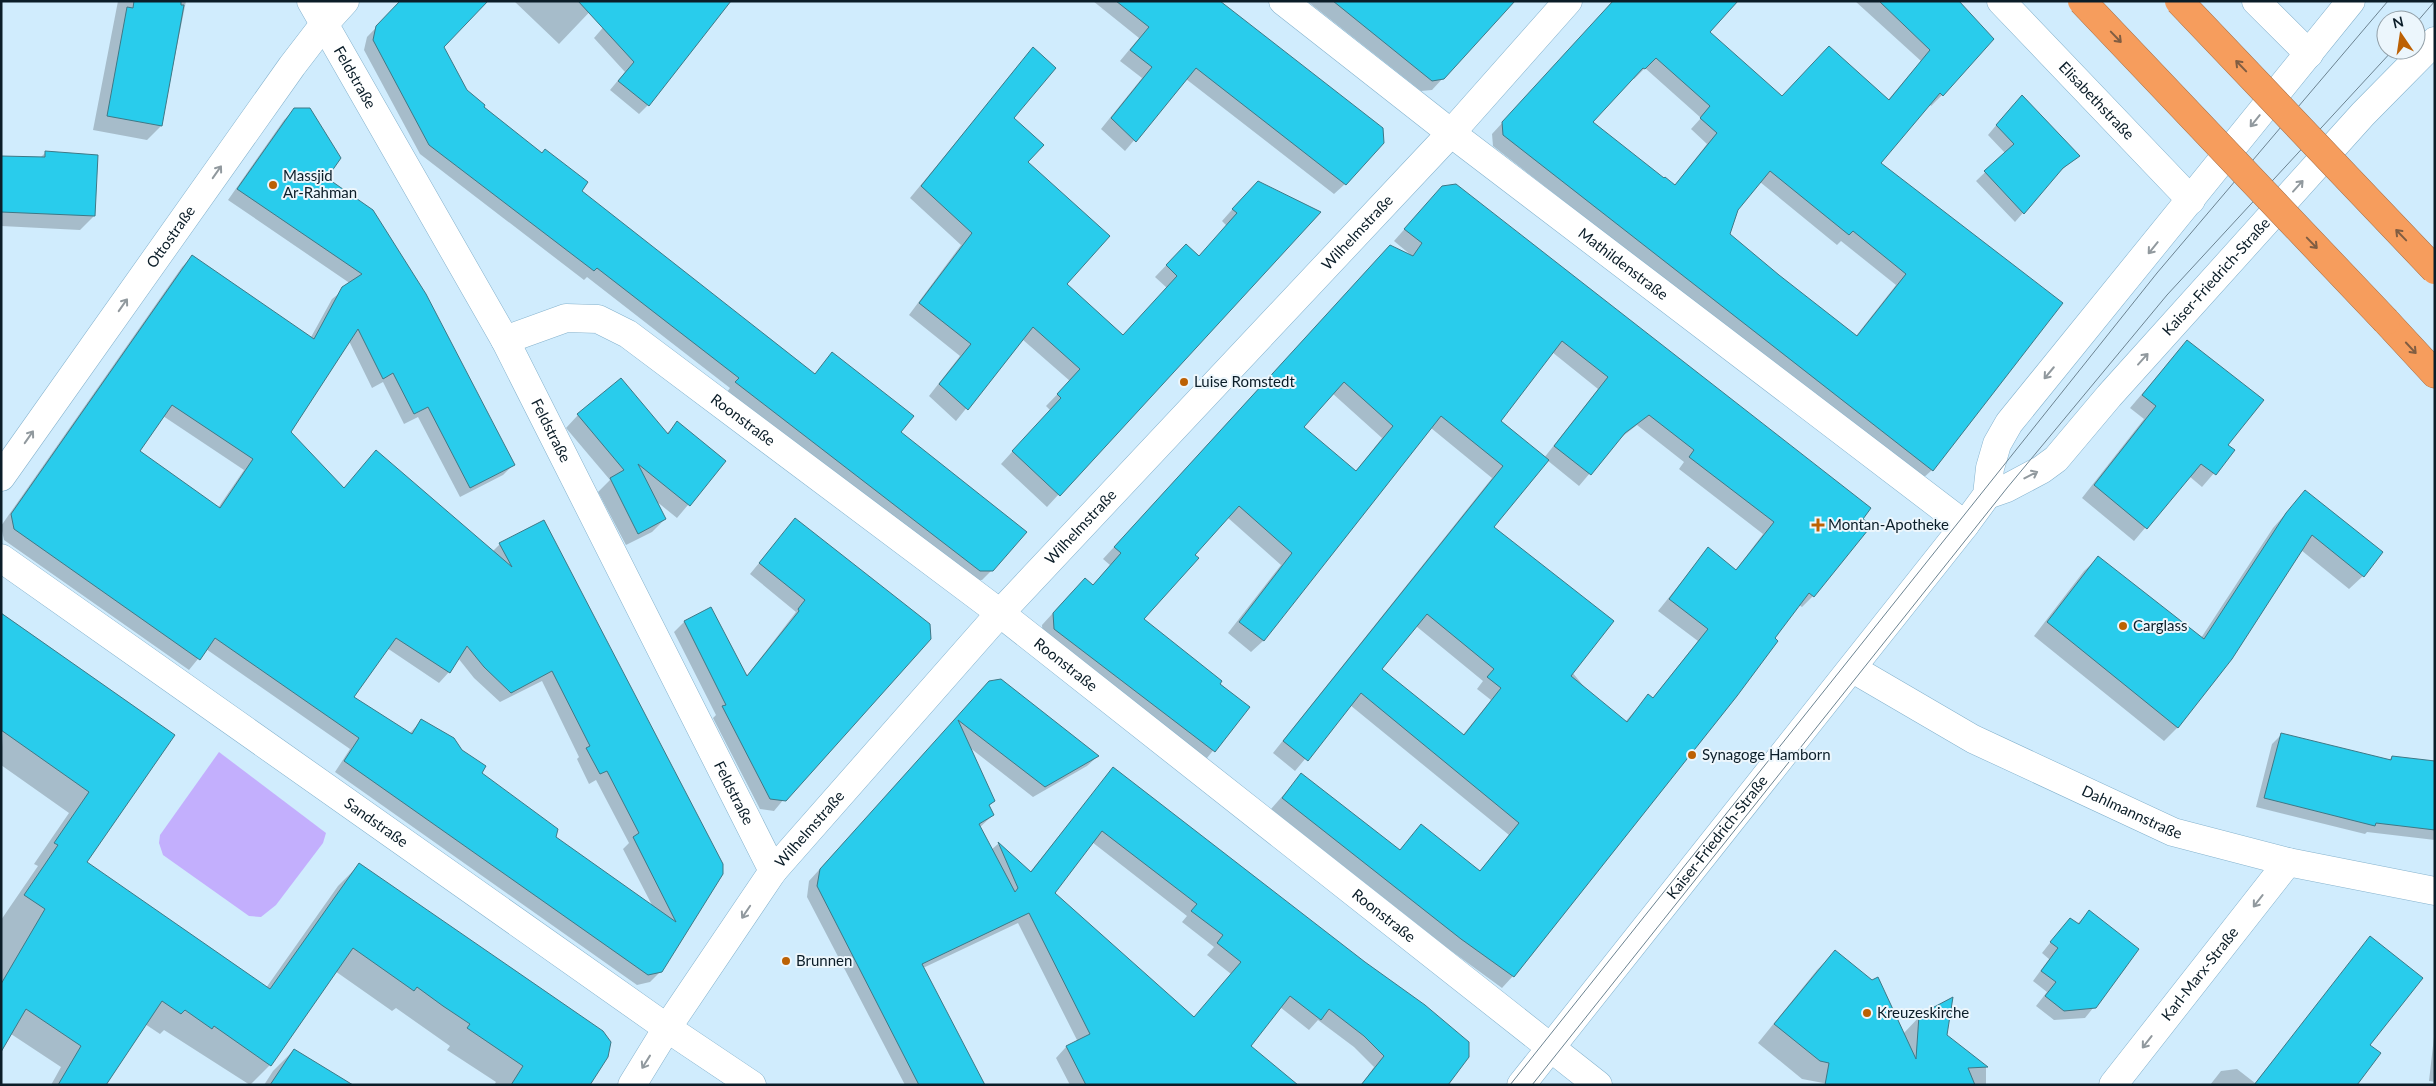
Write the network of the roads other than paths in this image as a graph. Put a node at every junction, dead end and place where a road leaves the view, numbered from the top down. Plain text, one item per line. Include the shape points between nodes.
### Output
1 (345, 1) edge
2 (1282, 1) edge
3 (1568, 1) edge
4 (2001, 1) edge
5 (2082, 1) edge
6 (2179, 1) edge
7 (2256, 1) edge
8 (2351, 1) edge
9 (318, 12) edge
10 (2435, 41) edge
11 (2309, 54) junction
12 (1451, 133) junction
13 (2191, 200) junction
14 (2435, 270) edge
15 (506, 340) junction
16 (2435, 374) edge
17 (1, 477) edge
18 (1987, 495) junction
19 (1965, 525) junction
20 (1, 558) edge
21 (1000, 613) junction
22 (1853, 669) junction
23 (2288, 862) junction
24 (773, 871) junction
25 (2435, 891) edge
26 (667, 1028) junction
27 (1551, 1047) junction
28 (632, 1085) edge
29 (752, 1085) edge
30 (1521, 1085) edge
31 (1598, 1085) edge
32 (2113, 1085) edge

1 - 9 street, Ottostraße
2 - 12 street, Mathildenstraße
3 - 12 street, Wilhelmstraße
4 - 13 street, Elisabethstraße
5 -> 16 highway, bridge
14 -> 6 highway, bridge
7 - 11 street
8 - 11 street, Kaiser-Friedrich-Straße
9 - 15 street, Feldstraße
17 -> 9 street, Ottostraße via 292,66
18 -> 10 street, Kaiser-Friedrich-Straße via 2034,474 2056,459 2356,121
11 -> 13 street, Kaiser-Friedrich-Straße
12 - 19 street, Mathildenstraße
12 - 21 street, Wilhelmstraße
13 -> 18 street, Kaiser-Friedrich-Straße via 2009,424 1997,444
15 - 21 street, Roonstraße via 566,318 598,319 628,334
15 - 24 street, Feldstraße
18 - 19 street, Kaiser-Friedrich-Straße
19 - 22 street, Kaiser-Friedrich-Straße
20 - 26 street, Sandstraße
21 - 24 street, Wilhelmstraße
21 - 27 street, Roonstraße
22 - 23 street, Dahlmannstraße via 1973,740 2173,832
22 - 27 street, Kaiser-Friedrich-Straße
23 - 25 street, Dahlmannstraße
23 -> 32 street, Karl-Marx-Straße
24 -> 26 street, Wilhelmstraße
26 -> 28 street, Wilhelmstraße
26 - 29 street, Sandstraße
27 - 30 street, Kaiser-Friedrich-Straße
27 - 31 street, Roonstraße

